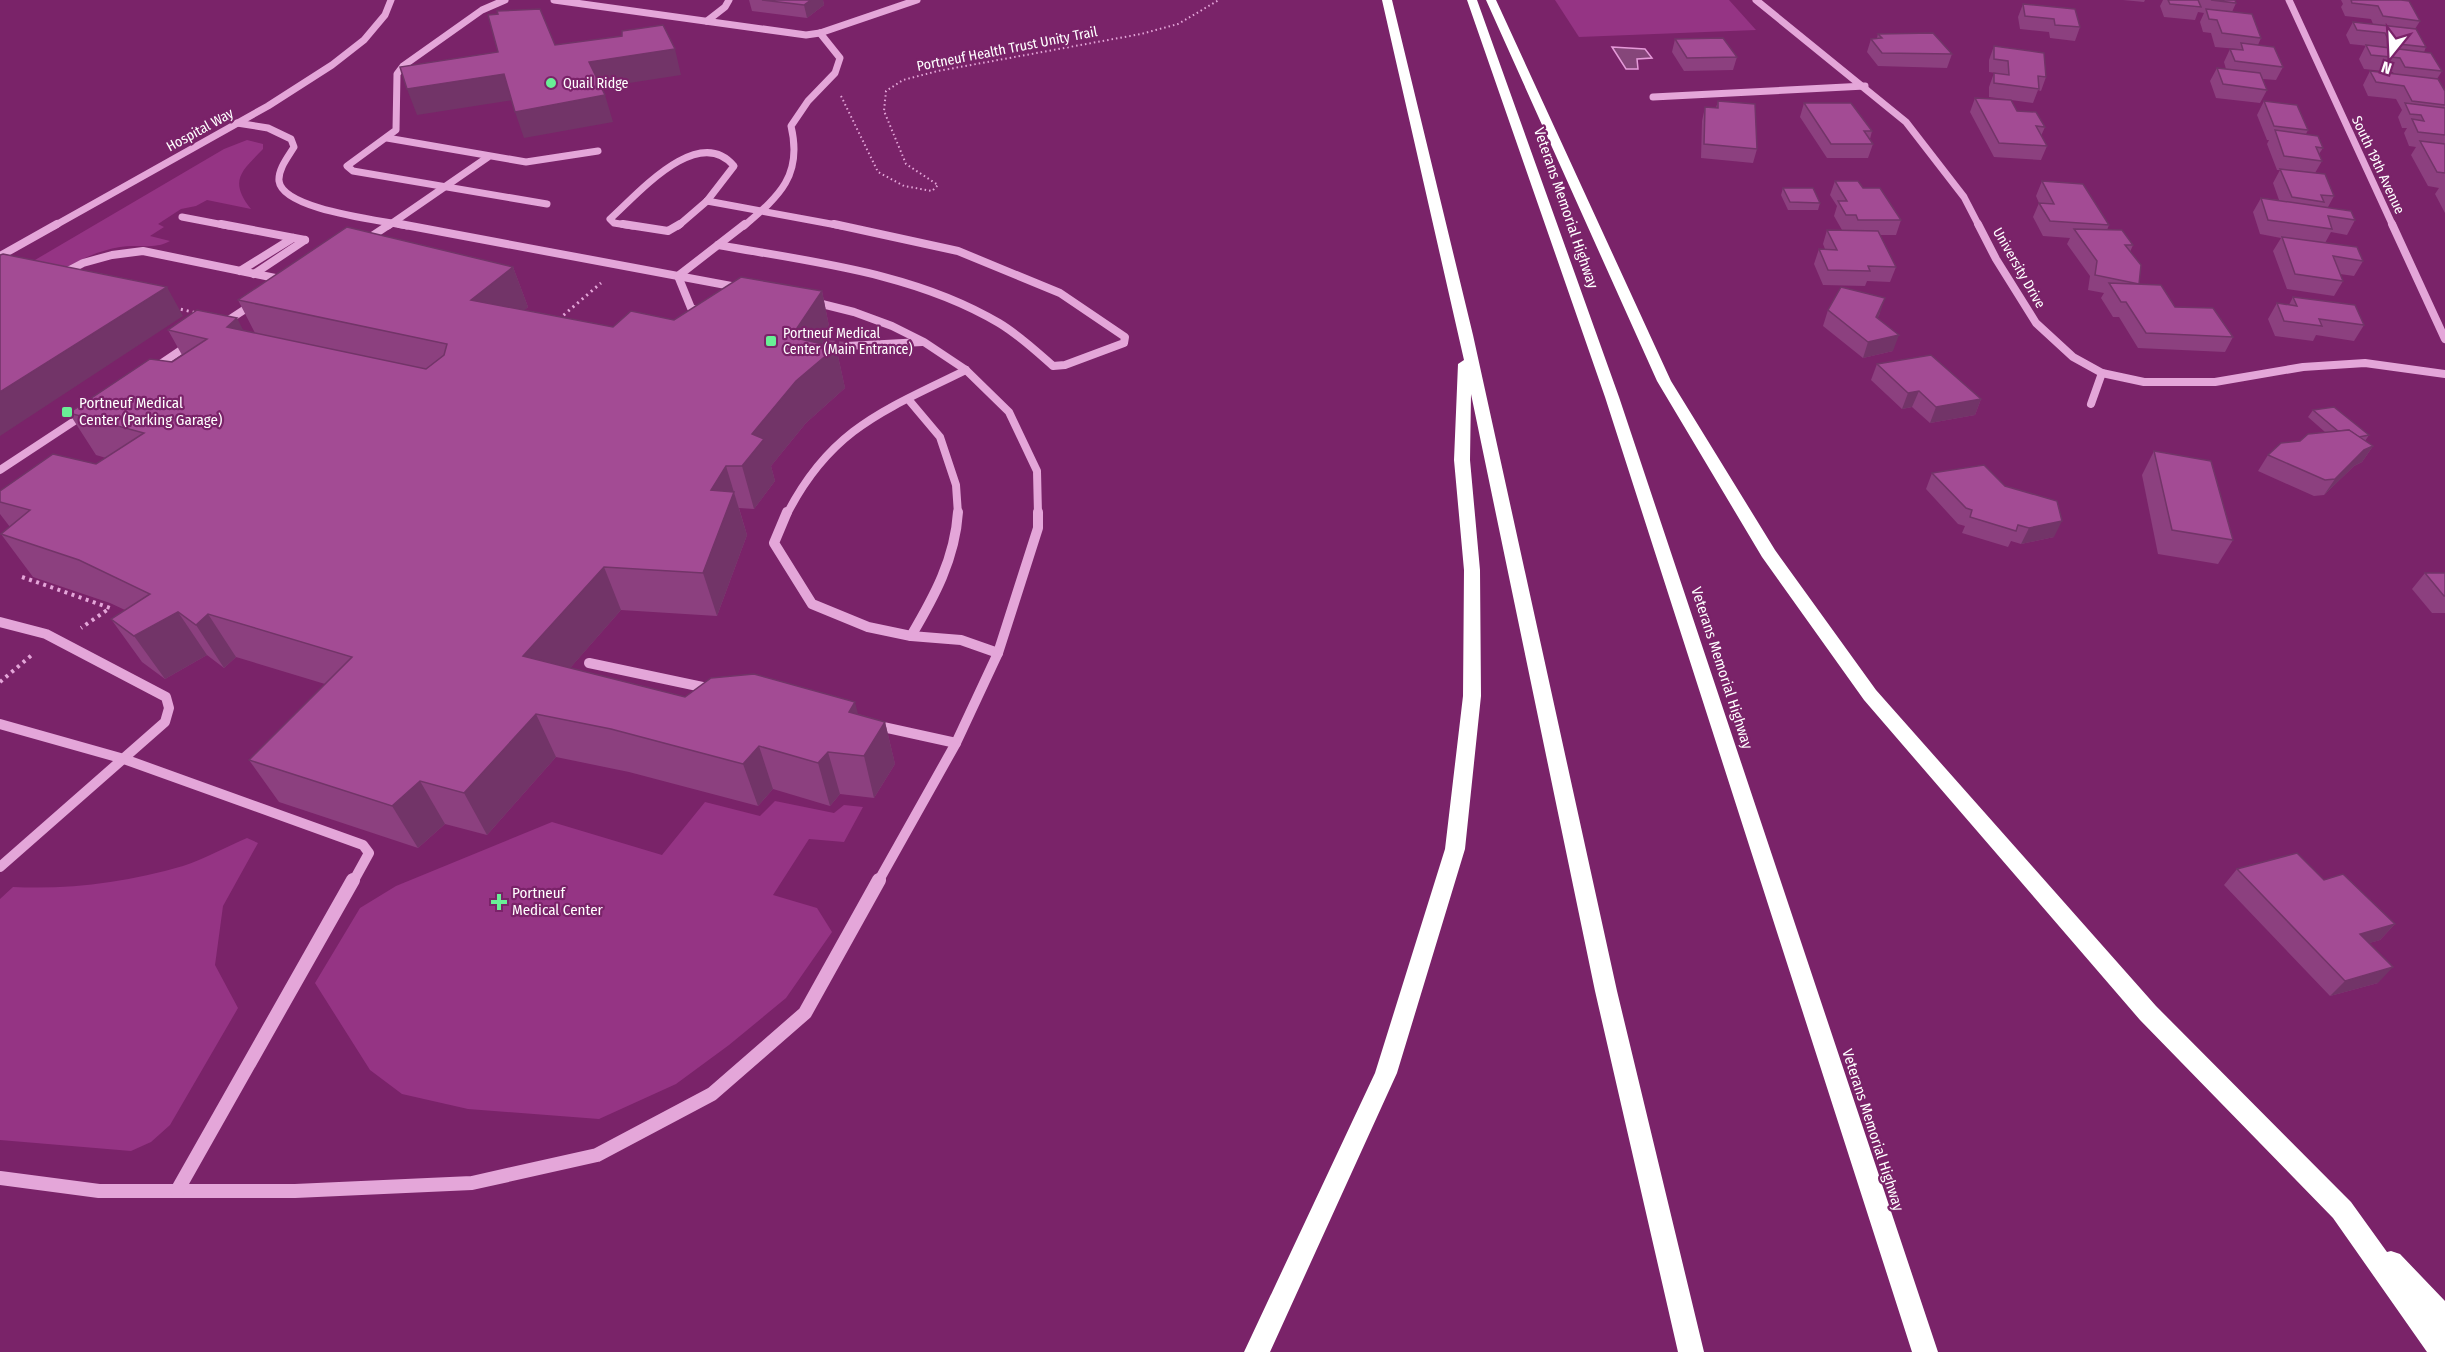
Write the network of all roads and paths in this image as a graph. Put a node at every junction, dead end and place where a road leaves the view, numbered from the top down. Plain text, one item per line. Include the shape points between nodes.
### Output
1 (391, 0) edge
2 (505, 0) edge
3 (554, 0) edge
4 (729, 0) edge
5 (917, 0) edge
6 (1219, 0) edge
7 (1386, 0) edge
8 (1472, 0) edge
9 (1491, 0) edge
10 (1756, 0) edge
11 (2289, 0) edge
12 (564, 1) edge
13 (707, 21) junction
14 (820, 33) junction
15 (1865, 86) junction
16 (843, 89) dead end
17 (1653, 97) dead end
18 (237, 123) junction
19 (387, 138) junction
20 (598, 151) dead end
21 (488, 157) junction
22 (449, 186) junction
23 (707, 201) junction
24 (547, 204) dead end
25 (759, 211) junction
26 (182, 217) dead end
27 (392, 223) junction
28 (293, 237) junction
29 (718, 245) junction
30 (356, 247) edge
31 (0, 256) edge
32 (240, 271) junction
33 (254, 274) junction
34 (678, 276) junction
35 (52, 281) edge
36 (604, 281) dead end
37 (756, 290) edge
38 (277, 291) edge
39 (268, 296) edge
40 (800, 298) edge
41 (167, 307) dead end
42 (198, 313) edge
43 (713, 317) edge
44 (555, 322) edge
45 (209, 332) edge
46 (1466, 335) junction
47 (200, 338) edge
48 (2445, 339) edge
49 (924, 342) junction
50 (847, 346) tunnel mouth
51 (966, 370) junction
52 (2102, 373) junction
53 (2445, 374) edge
54 (143, 375) edge
55 (908, 399) junction
56 (2091, 404) dead end
57 (95, 407) edge
58 (0, 470) edge
59 (22, 577) edge
60 (0, 622) edge
61 (77, 631) dead end
62 (911, 636) junction
63 (39, 650) dead end
64 (998, 653) junction
65 (589, 663) dead end
66 (0, 682) edge
67 (727, 693) edge
68 (864, 723) edge
69 (0, 724) edge
70 (956, 743) junction
71 (124, 759) junction
72 (0, 867) edge
73 (0, 1178) edge
74 (177, 1191) junction
75 (2342, 1210) junction
76 (2445, 1320) edge
77 (1257, 1352) edge
78 (1691, 1352) edge
79 (1925, 1352) edge
80 (2443, 1352) edge

1 - 18 street, Hospital Way via 385,15 364,40 333,66
2 - 19 street via 482,10 403,66 397,74 396,130
3 - 12 street
4 - 13 street
5 - 14 street
6 - 16 path, Portneuf Health Trust Unity Trail via 1179,24 1160,29 938,71 893,85 886,91 884,111 906,164 938,185 932,191 904,186 878,172 841,98
7 - 46 highway
8 - 79 highway, Veterans Memorial Highway via 1612,397
9 - 75 highway via 1664,381 1768,553 1869,696 2148,1013
10 - 15 street, University Drive
11 - 48 street, South 19th Avenue
12 - 13 street
13 - 14 street via 806,35
14 - 25 street via 840,58 836,73 808,101 791,126 796,143 792,172 786,184
15 - 17 street
15 - 52 street, University Drive via 1906,122 1964,197 2036,323 2073,357
18 - 27 street via 268,128 291,139 294,147 281,169 279,182 293,198
18 - 31 street, Hospital Way
19 - 21 street
19 - 22 street via 347,166 353,171
20 - 21 street via 526,162
21 - 22 street
22 - 24 street
22 - 27 street
23 - 23 street via 668,231 614,223 610,219 687,155 721,155 734,166
23 - 25 street
25 - 29 street
25 - 29 street via 957,251 1060,293 1125,337 1124,343 1053,366 1000,324 960,302 909,284
26 - 28 street
27 - 30 street
27 - 34 street
28 - 32 street
28 - 33 street via 305,240
29 - 34 street
32 - 33 street
32 - 35 street via 143,251 83,263
33 - 38 street via 294,282
34 - 37 street
34 - 43 street via 691,308
36 - 44 path
39 - 45 street
40 - 49 street via 854,312
41 - 42 path
46 - 77 highway via 1462,460 1472,570 1472,696 1455,849 1386,1073
46 - 78 highway via 1606,991
47 - 54 street
49 - 50 street
49 - 51 street
51 - 55 street
51 - 64 street via 1009,412 1037,471 1038,528
52 - 53 street, University Drive via 2144,382 2215,382 2303,367 2365,363
52 - 56 street
55 - 62 street via 937,432 957,483 960,519 947,565
55 - 62 street via 841,439 816,468 785,516 774,543 812,604 868,627
57 - 58 street
59 - 61 path via 110,608
60 - 71 street via 45,634 166,697 169,708 165,722
62 - 64 street via 961,640
63 - 66 path
64 - 70 street
65 - 67 street
68 - 70 street
69 - 71 street
70 - 74 street via 806,1013 712,1094 597,1155 472,1183 295,1191
71 - 72 street
71 - 74 street via 363,845 369,853
73 - 74 street via 99,1191
75 - 76 highway
75 - 80 highway

